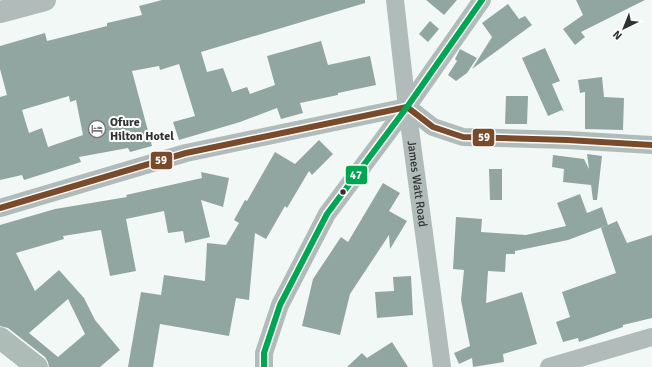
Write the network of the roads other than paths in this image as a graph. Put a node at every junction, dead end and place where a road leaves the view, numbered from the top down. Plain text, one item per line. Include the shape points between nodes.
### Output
1 (45, 0) edge
2 (394, 0) edge
3 (482, 0) edge
4 (0, 12) edge
5 (407, 107) junction
6 (652, 145) edge
7 (0, 208) edge
8 (652, 337) edge
9 (0, 338) edge
10 (37, 367) edge
11 (264, 367) edge
12 (442, 367) edge
13 (549, 367) edge

1 - 4 street
2 - 5 street, James Watt Road
3 - 5 street
5 - 6 street via 433,127 463,137
5 - 7 street via 186,153
5 - 11 street via 327,214 280,305 264,353
5 - 12 street, James Watt Road
8 - 13 street
9 - 10 highway

